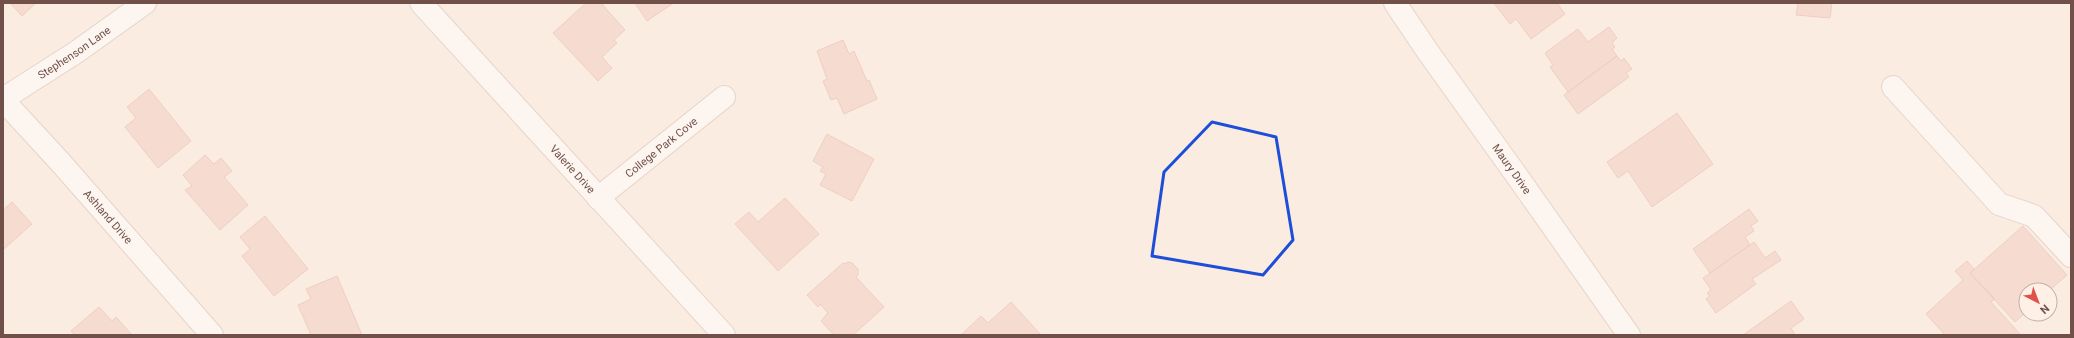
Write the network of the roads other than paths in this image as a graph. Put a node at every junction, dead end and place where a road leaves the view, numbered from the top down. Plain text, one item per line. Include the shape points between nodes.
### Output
1 (144, 3) edge
2 (421, 3) edge
3 (1395, 3) edge
4 (1894, 87) dead end
5 (724, 97) dead end
6 (3, 99) edge
7 (598, 198) junction
8 (2071, 256) edge
9 (212, 335) edge
10 (724, 335) edge
11 (1629, 335) edge

1 - 6 street, Stephenson Lane via 75,53
2 - 7 street, Valerie Drive
3 - 11 street, Maury Drive
4 - 8 street via 1999,204 2034,216
5 - 7 street, College Park Cove
6 - 9 street, Ashland Drive
7 - 10 street, Valerie Drive

